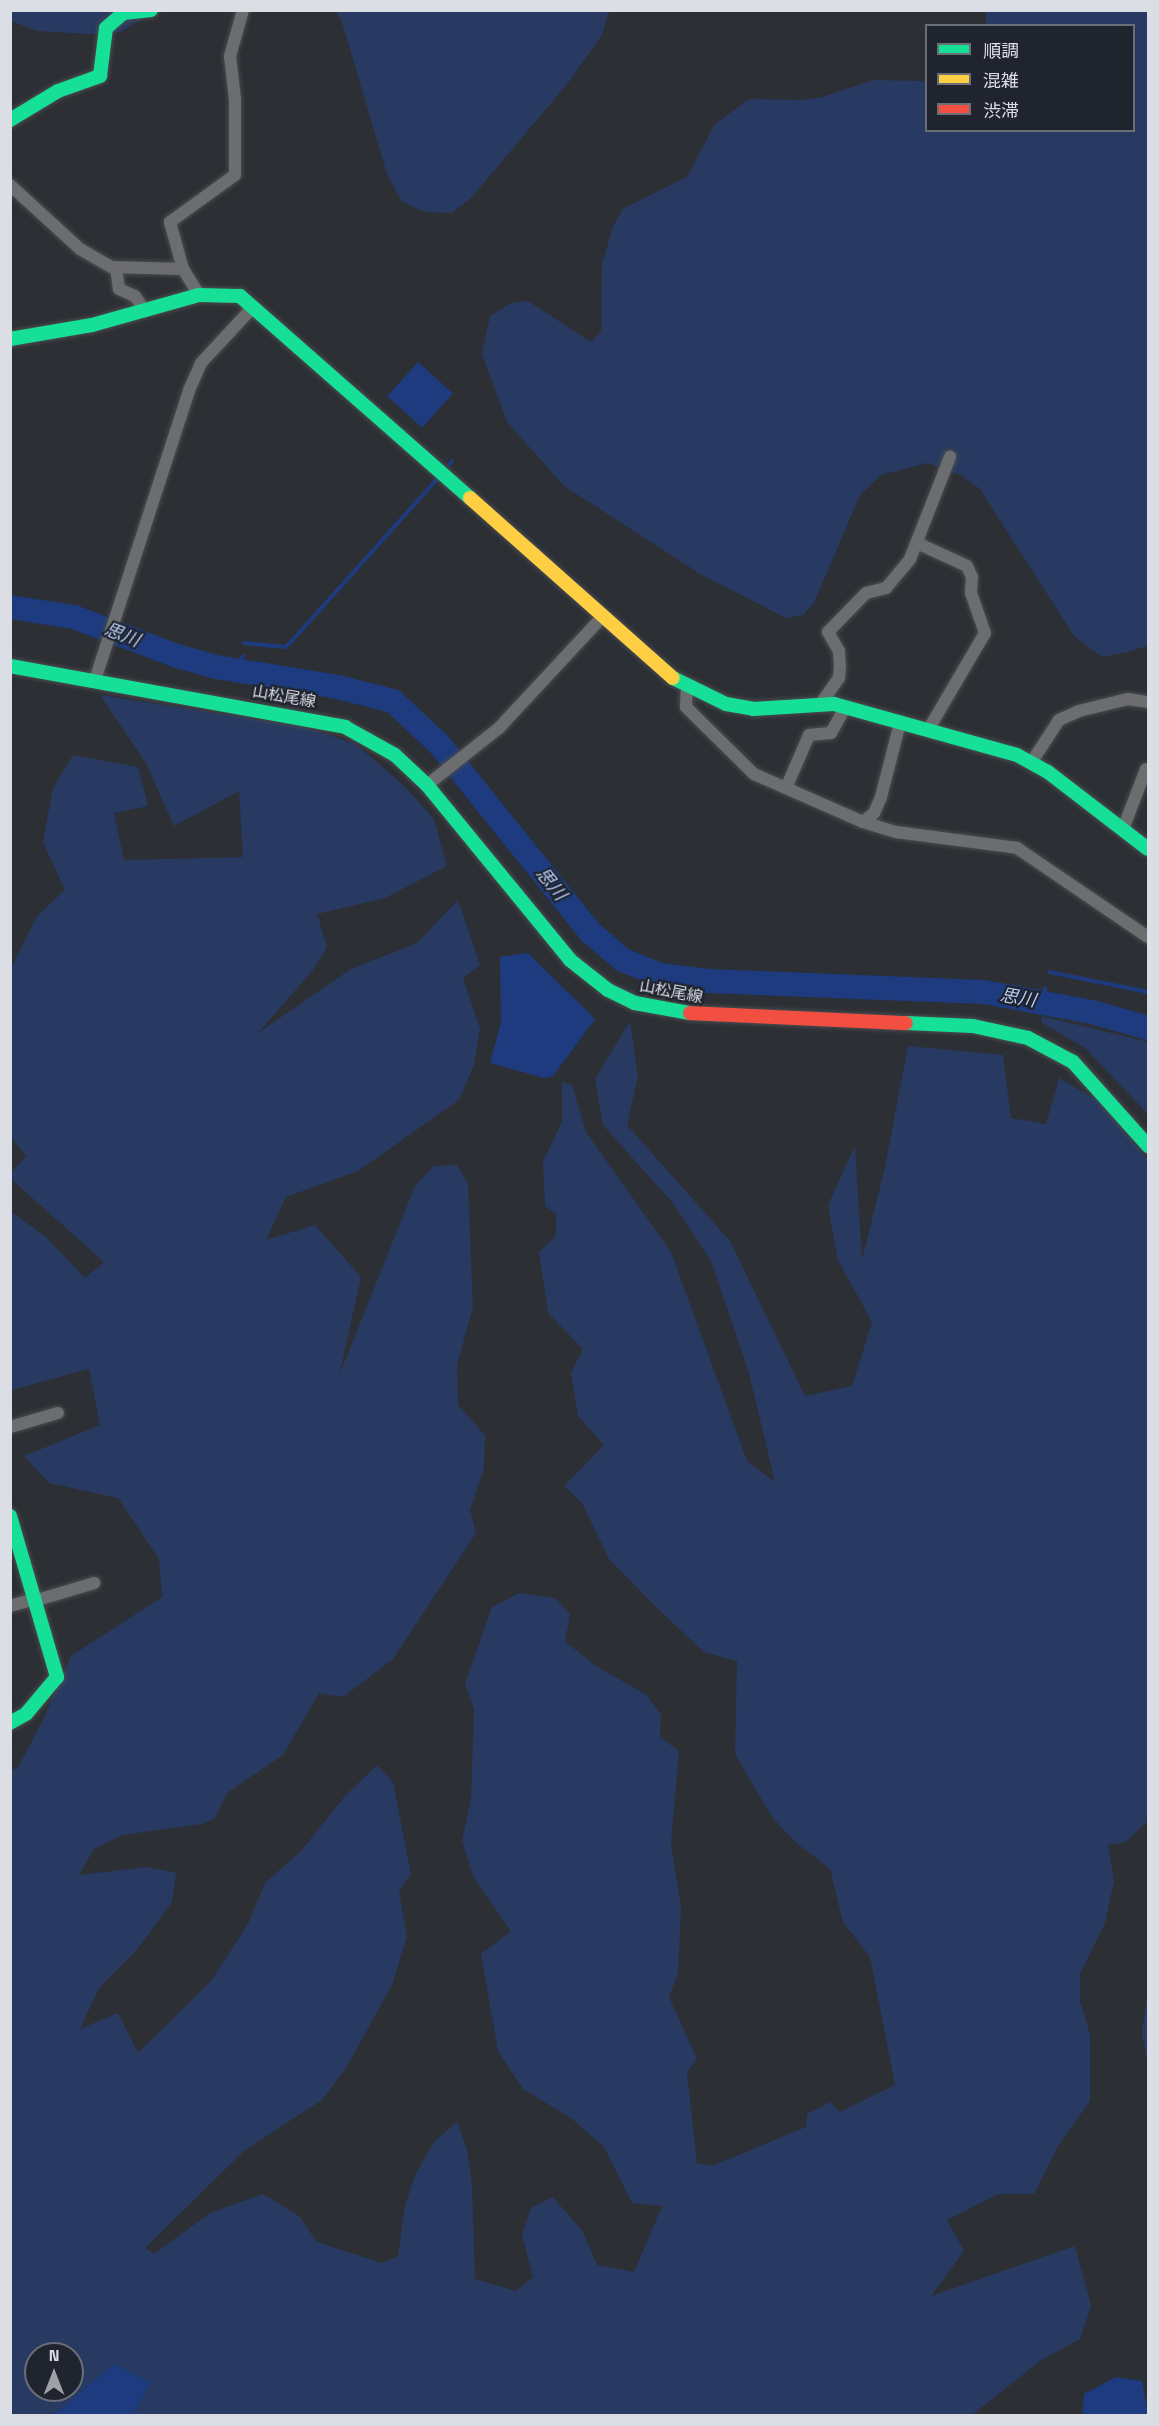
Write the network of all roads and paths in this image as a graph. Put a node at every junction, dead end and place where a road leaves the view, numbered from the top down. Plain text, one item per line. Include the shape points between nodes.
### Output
1 (151, 10) edge
2 (243, 10) edge
3 (10, 120) edge
4 (10, 185) edge
5 (116, 268) junction
6 (183, 269) junction
7 (199, 295) junction
8 (253, 307) junction
9 (144, 310) junction
10 (10, 339) edge
11 (950, 457) dead end
12 (917, 543) junction
13 (602, 617) junction
14 (10, 666) edge
15 (95, 680) junction
16 (687, 686) junction
17 (822, 702) junction
18 (1149, 702) edge
19 (845, 708) junction
20 (900, 723) junction
21 (928, 730) junction
22 (1031, 763) junction
23 (1146, 769) dead end
24 (427, 785) junction
25 (786, 788) junction
26 (863, 822) junction
27 (1122, 829) junction
28 (1149, 849) edge
29 (1149, 937) edge
30 (1149, 1146) edge
31 (58, 1413) dead end
32 (10, 1427) edge
33 (10, 1516) edge
34 (94, 1582) dead end
35 (34, 1600) junction
36 (10, 1606) edge
37 (10, 1723) edge

1 - 3 street via 123,13 106,28 100,76 58,91
2 - 6 street via 230,56 235,99 235,175 170,222
4 - 5 street via 80,249
5 - 6 street
5 - 9 street via 119,289 135,296
6 - 7 street
7 - 8 street via 240,296
7 - 9 street
8 - 13 street
8 - 15 street via 201,363 190,388
9 - 10 street
11 - 12 street
12 - 17 street via 897,577 886,588 866,594 828,632 839,651 840,667 839,678
12 - 21 street via 967,566 972,578 971,594 985,633
13 - 16 street
13 - 24 street via 499,729
14 - 15 street, 山松尾線
15 - 24 street, 山松尾線 via 345,727 395,755
16 - 17 street via 726,704 753,709
16 - 25 street via 686,707 754,774
17 - 19 street
18 - 22 street via 1128,699 1078,711 1059,720
19 - 20 street
19 - 25 street via 831,733 809,735
20 - 21 street
20 - 26 street via 881,797 874,813
21 - 22 street
22 - 27 street
23 - 27 street
24 - 30 street, 山松尾線 via 570,960 626,999 698,1015 973,1026 1028,1038 1073,1062
25 - 26 street
26 - 29 street via 896,832 1017,848
27 - 28 street
31 - 32 street
33 - 35 street
34 - 35 street
35 - 36 street
35 - 37 street via 57,1677 26,1714

